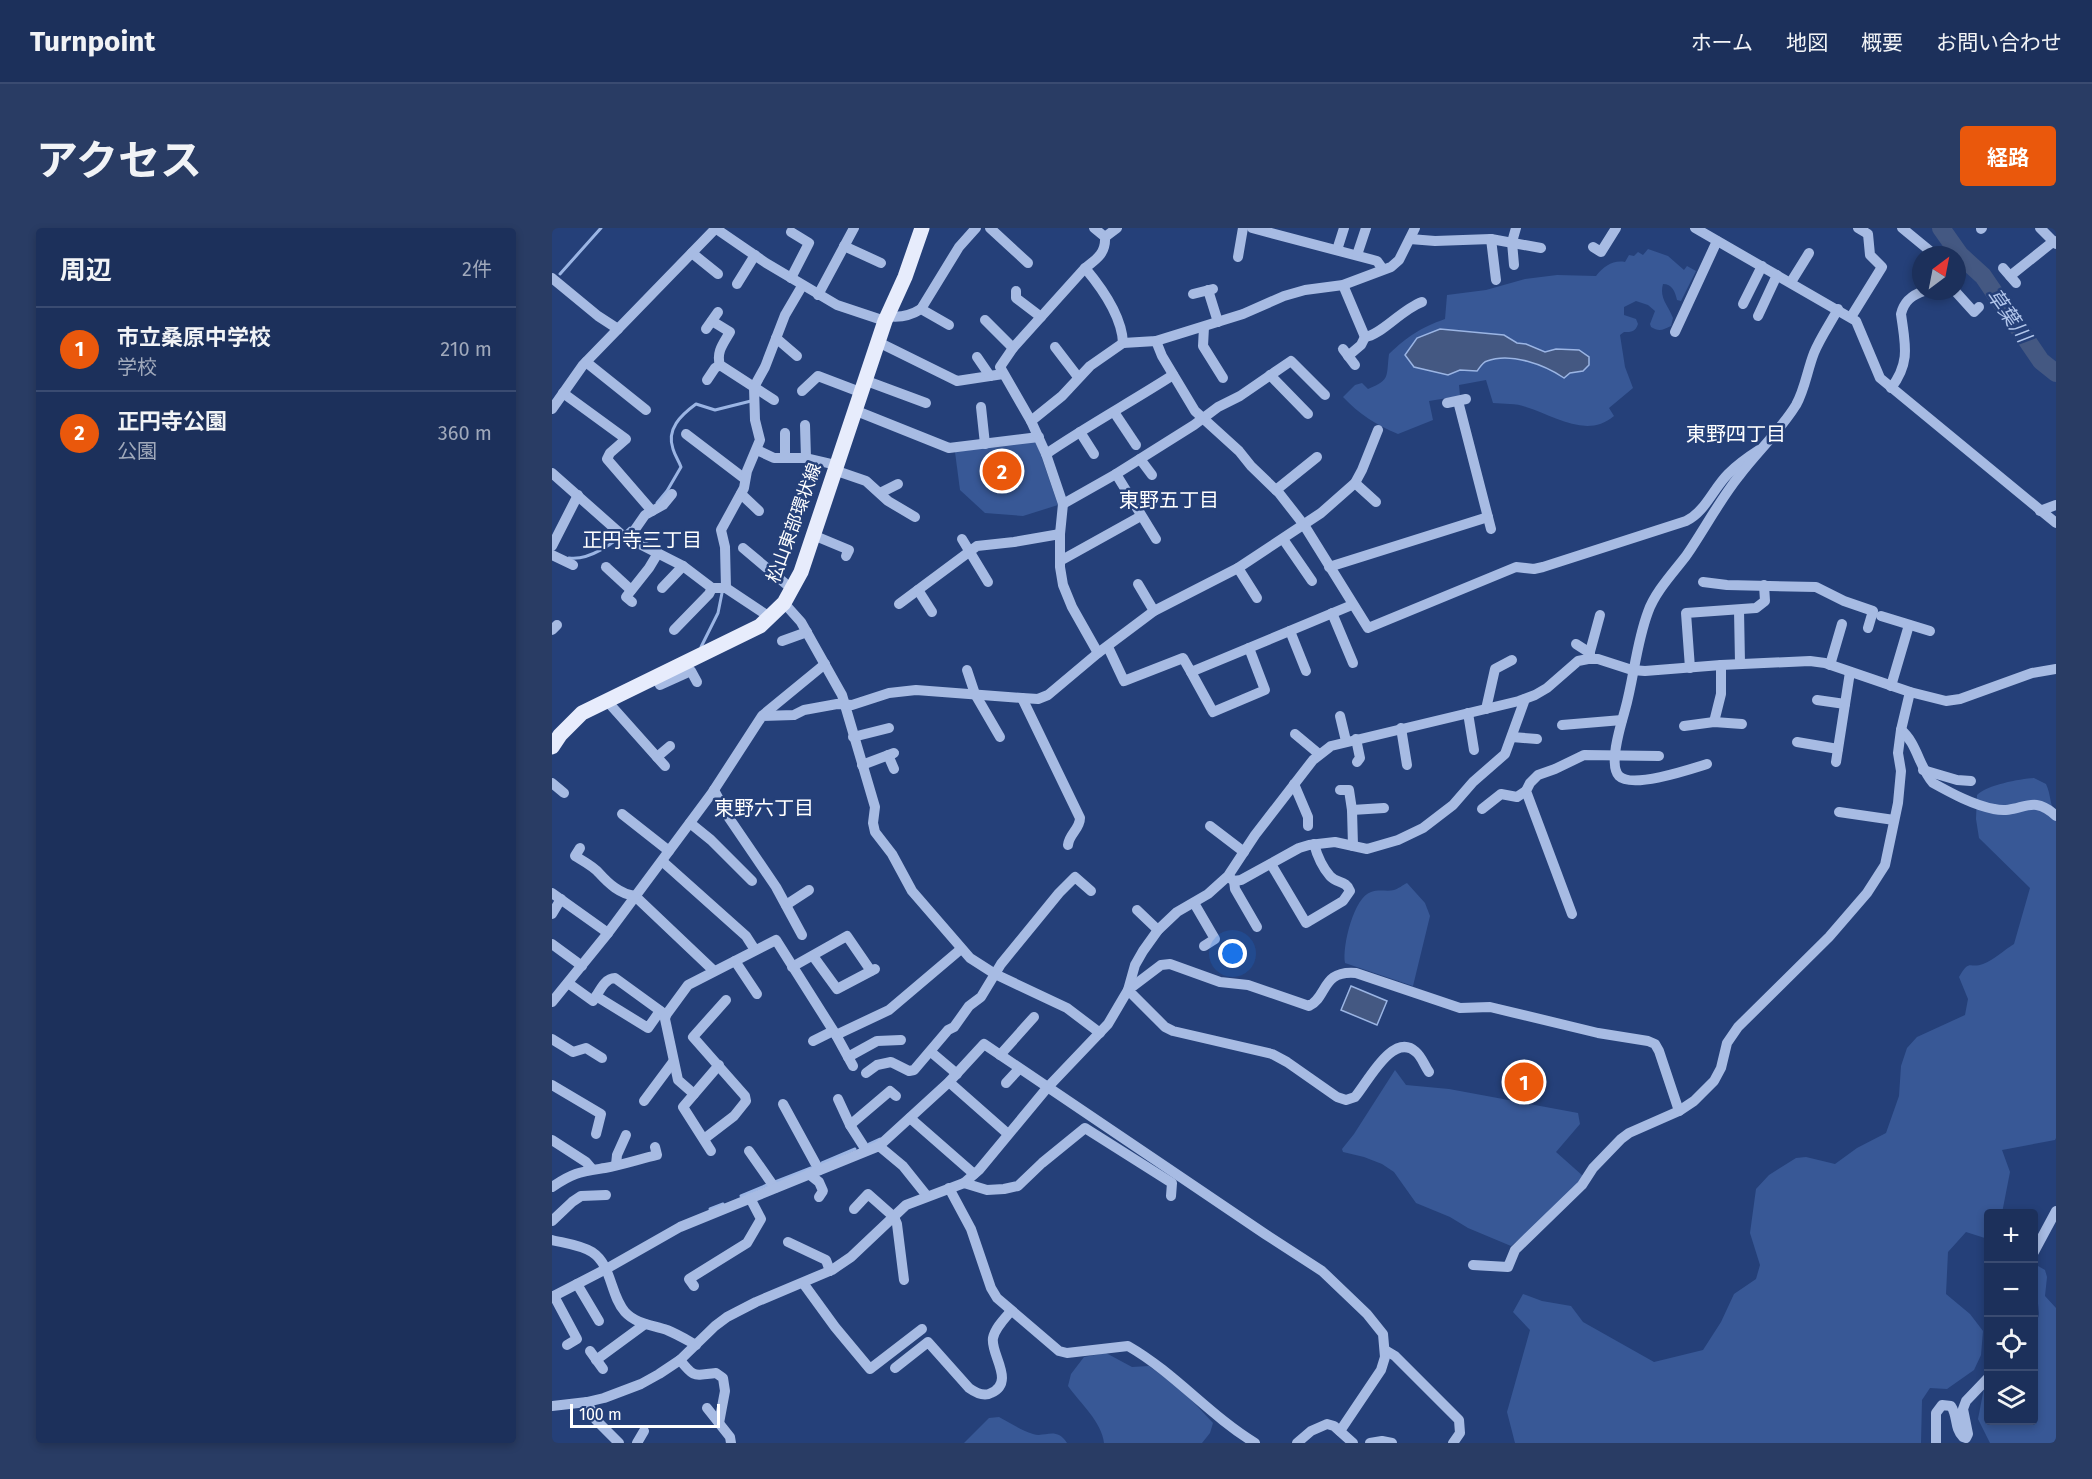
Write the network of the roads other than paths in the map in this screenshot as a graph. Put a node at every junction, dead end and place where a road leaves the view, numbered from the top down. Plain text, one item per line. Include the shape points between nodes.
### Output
1 (716, 228) edge
2 (854, 228) edge
3 (922, 228) edge
4 (976, 228) edge
5 (990, 228) edge
6 (1094, 228) edge
7 (1117, 228) edge
8 (1243, 228) edge
9 (1252, 228) edge
10 (1344, 228) edge
11 (1366, 228) edge
12 (1415, 228) edge
13 (1516, 228) edge
14 (1695, 228) edge
15 (1858, 228) edge
16 (1902, 228) edge
17 (2040, 228) edge
18 (1614, 229) edge
19 (1279, 231) edge
20 (791, 232) dead end
21 (734, 233) edge
22 (1489, 236) edge
23 (1716, 236) edge
24 (1105, 237) junction
25 (1410, 239) junction
26 (1512, 242) junction
27 (2055, 243) edge
28 (844, 246) junction
29 (1924, 246) edge
30 (1593, 247) dead end
31 (1541, 248) dead end
32 (1337, 250) junction
33 (692, 253) junction
34 (1809, 253) dead end
35 (755, 255) junction
36 (1357, 255) junction
37 (1238, 257) dead end
38 (1028, 262) dead end
39 (881, 263) dead end
40 (1514, 265) dead end
41 (1762, 266) junction
42 (1085, 268) junction
43 (1382, 268) junction
44 (718, 274) dead end
45 (1777, 275) junction
46 (2009, 276) dead end
47 (552, 278) edge
48 (791, 278) junction
49 (1496, 280) dead end
50 (1791, 282) junction
51 (737, 284) dead end
52 (1343, 285) junction
53 (802, 286) junction
54 (1016, 291) dead end
55 (1193, 294) dead end
56 (818, 295) junction
57 (1912, 297) edge
58 (1963, 300) edge
59 (1422, 303) dead end
60 (1743, 304) dead end
61 (1979, 308) dead end
62 (921, 309) junction
63 (1838, 309) junction
64 (1758, 316) dead end
65 (1041, 317) junction
66 (1851, 317) junction
67 (886, 319) junction
68 (985, 320) dead end
69 (712, 321) dead end
70 (1218, 322) junction
71 (949, 325) dead end
72 (1204, 327) junction
73 (618, 329) junction
74 (1675, 332) dead end
75 (1365, 337) junction
76 (776, 338) junction
77 (1156, 341) junction
78 (878, 342) junction
79 (1123, 343) junction
80 (1055, 347) dead end
81 (1013, 348) junction
82 (797, 356) dead end
83 (976, 357) dead end
84 (1349, 357) dead end
85 (586, 362) junction
86 (720, 365) junction
87 (1003, 374) junction
88 (1173, 375) junction
89 (1270, 375) junction
90 (990, 376) junction
91 (1077, 377) junction
92 (1223, 378) dead end
93 (707, 380) dead end
94 (632, 383) dead end
95 (862, 386) junction
96 (754, 387) junction
97 (1891, 388) junction
98 (802, 391) dead end
99 (624, 392) junction
100 (563, 393) junction
101 (1325, 395) dead end
102 (774, 400) dead end
103 (1457, 401) dead end
104 (926, 403) dead end
105 (981, 407) dead end
106 (552, 409) edge
107 (646, 410) dead end
108 (854, 410) junction
109 (1114, 412) junction
110 (1308, 414) dead end
111 (1203, 418) junction
112 (1031, 421) junction
113 (806, 425) dead end
114 (1378, 430) dead end
115 (1080, 432) junction
116 (785, 433) dead end
117 (692, 434) dead end
118 (1039, 437) junction
119 (985, 444) junction
120 (1136, 445) dead end
121 (757, 450) junction
122 (1759, 450) junction
123 (1046, 454) junction
124 (1094, 454) dead end
125 (1317, 457) dead end
126 (785, 458) junction
127 (806, 458) junction
128 (1140, 459) junction
129 (835, 467) junction
130 (552, 473) edge
131 (1116, 474) junction
132 (1152, 476) dead end
133 (745, 479) junction
134 (1355, 483) junction
135 (898, 484) dead end
136 (1276, 490) junction
137 (879, 493) junction
138 (672, 494) dead end
139 (741, 494) junction
140 (578, 495) junction
141 (1376, 502) dead end
142 (1063, 504) junction
143 (2056, 505) edge
144 (2040, 510) junction
145 (759, 511) dead end
146 (652, 512) junction
147 (1141, 516) junction
148 (915, 517) dead end
149 (1488, 517) junction
150 (2056, 523) edge
151 (1304, 525) junction
152 (1491, 529) dead end
153 (1060, 534) junction
154 (813, 535) junction
155 (629, 538) junction
156 (962, 539) dead end
157 (1156, 539) dead end
158 (1283, 539) junction
159 (552, 546) edge
160 (743, 548) dead end
161 (969, 552) junction
162 (658, 553) junction
163 (552, 555) edge
164 (846, 556) dead end
165 (1060, 561) junction
166 (573, 565) dead end
167 (683, 566) junction
168 (606, 567) dead end
169 (1329, 567) junction
170 (1239, 568) junction
171 (1709, 580) dead end
172 (1312, 581) dead end
173 (988, 582) dead end
174 (1138, 584) dead end
175 (1764, 585) junction
176 (662, 588) dead end
177 (712, 588) junction
178 (726, 588) junction
179 (631, 590) junction
180 (793, 590) junction
181 (918, 590) junction
182 (1257, 598) dead end
183 (632, 602) dead end
184 (784, 603) junction
185 (899, 604) dead end
186 (1352, 605) junction
187 (1739, 610) junction
188 (1154, 611) junction
189 (932, 612) dead end
190 (1332, 613) junction
191 (1600, 615) dead end
192 (1881, 616) dead end
193 (771, 618) junction
194 (1842, 624) dead end
195 (1909, 625) junction
196 (1868, 628) dead end
197 (674, 630) dead end
198 (1290, 631) junction
199 (1930, 631) dead end
200 (807, 632) junction
201 (782, 641) dead end
202 (1576, 644) dead end
203 (1108, 647) junction
204 (1249, 648) junction
205 (1098, 653) junction
206 (1589, 656) junction
207 (1512, 660) dead end
208 (1353, 663) dead end
209 (1740, 663) junction
210 (825, 664) junction
211 (1721, 664) junction
212 (1830, 665) junction
213 (1690, 668) junction
214 (2056, 669) edge
215 (967, 670) dead end
216 (1632, 670) junction
217 (1191, 672) junction
218 (1306, 672) dead end
219 (1850, 672) junction
220 (656, 677) junction
221 (697, 682) dead end
222 (1891, 686) junction
223 (1910, 692) junction
224 (975, 694) junction
225 (1022, 698) junction
226 (1525, 699) junction
227 (1817, 700) dead end
228 (607, 701) junction
229 (1845, 704) junction
230 (844, 705) junction
231 (1486, 709) junction
232 (1468, 713) junction
233 (762, 716) junction
234 (1340, 716) dead end
235 (1622, 720) junction
236 (1714, 722) junction
237 (1742, 724) dead end
238 (1562, 725) dead end
239 (1684, 726) dead end
240 (889, 728) dead end
241 (1401, 728) junction
242 (1900, 730) junction
243 (1295, 734) dead end
244 (854, 737) junction
245 (1000, 737) dead end
246 (1512, 737) junction
247 (555, 738) edge
248 (1537, 739) dead end
249 (1351, 740) junction
250 (1797, 742) dead end
251 (670, 746) dead end
252 (1838, 749) junction
253 (1473, 750) dead end
254 (1319, 754) junction
255 (1659, 756) dead end
256 (657, 757) junction
257 (1615, 757) junction
258 (1357, 762) dead end
259 (1836, 762) dead end
260 (1707, 764) dead end
261 (1943, 764) dead end
262 (862, 765) junction
263 (1407, 765) dead end
264 (665, 766) dead end
265 (894, 769) dead end
266 (1923, 770) junction
267 (1935, 775) junction
268 (1971, 781) dead end
269 (552, 783) edge
270 (1294, 784) junction
271 (714, 790) junction
272 (1340, 790) dead end
273 (1526, 791) junction
274 (564, 793) dead end
275 (1384, 808) dead end
276 (1482, 809) dead end
277 (1352, 810) junction
278 (1839, 812) dead end
279 (622, 814) dead end
280 (2056, 816) edge
281 (1894, 820) junction
282 (690, 823) junction
283 (1210, 826) dead end
284 (1308, 826) dead end
285 (1314, 844) junction
286 (1068, 845) dead end
287 (1353, 846) junction
288 (580, 848) dead end
289 (669, 850) junction
290 (1244, 852) junction
291 (662, 861) junction
292 (1271, 864) junction
293 (1231, 878) junction
294 (752, 881) dead end
295 (808, 890) dead end
296 (1091, 891) dead end
297 (635, 896) junction
298 (555, 903) edge
299 (1194, 903) junction
300 (786, 905) junction
301 (1046, 909) junction
302 (1137, 910) dead end
303 (1572, 914) dead end
304 (1055, 917) dead end
305 (1257, 927) dead end
306 (1158, 930) junction
307 (608, 933) junction
308 (802, 935) dead end
309 (552, 944) edge
310 (1204, 946) dead end
311 (961, 949) junction
312 (755, 950) junction
313 (813, 956) junction
314 (735, 961) junction
315 (582, 966) junction
316 (792, 967) junction
317 (714, 971) junction
318 (995, 974) junction
319 (568, 983) junction
320 (1128, 990) junction
321 (757, 994) dead end
322 (554, 996) edge
323 (596, 996) junction
324 (726, 1000) dead end
325 (663, 1013) junction
326 (1034, 1017) dead end
327 (834, 1033) junction
328 (1100, 1033) junction
329 (552, 1039) edge
330 (901, 1040) dead end
331 (813, 1041) dead end
332 (931, 1052) junction
333 (1000, 1055) junction
334 (602, 1058) dead end
335 (673, 1062) junction
336 (719, 1065) junction
337 (1019, 1069) junction
338 (1429, 1072) dead end
339 (866, 1073) dead end
340 (953, 1078) junction
341 (1006, 1083) dead end
342 (552, 1085) edge
343 (1047, 1088) junction
344 (694, 1094) junction
345 (896, 1096) dead end
346 (838, 1099) dead end
347 (644, 1101) dead end
348 (783, 1104) dead end
349 (1679, 1111) junction
350 (910, 1118) junction
351 (850, 1125) junction
352 (596, 1134) dead end
353 (1008, 1134) junction
354 (626, 1135) dead end
355 (704, 1139) junction
356 (552, 1140) edge
357 (879, 1146) junction
358 (655, 1148) dead end
359 (711, 1150) dead end
360 (866, 1150) junction
361 (749, 1151) dead end
362 (616, 1165) junction
363 (592, 1169) junction
364 (814, 1172) junction
365 (974, 1174) junction
366 (964, 1183) junction
367 (552, 1186) edge
368 (775, 1188) junction
369 (949, 1188) junction
370 (606, 1195) dead end
371 (927, 1196) junction
372 (1171, 1196) dead end
373 (819, 1197) dead end
374 (750, 1198) junction
375 (854, 1209) dead end
376 (2056, 1211) edge
377 (894, 1217) junction
378 (552, 1221) edge
379 (552, 1240) edge
380 (788, 1242) dead end
381 (2038, 1245) edge
382 (1473, 1265) dead end
383 (606, 1269) junction
384 (830, 1271) junction
385 (904, 1280) dead end
386 (803, 1283) junction
387 (577, 1284) junction
388 (694, 1286) dead end
389 (553, 1297) edge
390 (1011, 1311) junction
391 (599, 1322) dead end
392 (645, 1324) junction
393 (922, 1329) dead end
394 (567, 1345) dead end
395 (696, 1345) junction
396 (1385, 1350) junction
397 (680, 1360) junction
398 (895, 1368) dead end
399 (603, 1369) dead end
400 (1984, 1383) edge
401 (587, 1402) junction
402 (552, 1406) edge
403 (707, 1408) dead end
404 (719, 1423) junction
405 (644, 1431) dead end
406 (1340, 1431) junction
407 (619, 1443) edge
408 (637, 1443) edge
409 (731, 1443) edge
410 (1255, 1443) edge
411 (1297, 1443) edge
412 (1353, 1443) edge
413 (1370, 1443) edge
414 (1392, 1443) edge
415 (1453, 1443) edge
416 (1936, 1443) edge

1 - 21 street
1 - 33 street
2 - 28 street
3 - 67 main road, 松山東部環状線
4 - 62 street
5 - 38 street
6 - 24 street
7 - 24 street
8 - 37 street
9 - 19 street
10 - 32 street
11 - 36 street
12 - 25 street
13 - 26 street
14 - 23 street
15 - 66 street via 1868,234 1870,255 1882,267
16 - 29 street
17 - 27 street
18 - 30 street via 1601,252
19 - 32 street
20 - 48 street via 806,236 809,243
21 - 35 street
22 - 25 street
22 - 26 street
22 - 49 street
23 - 41 street
23 - 74 street
24 - 42 street via 1104,251
25 - 43 street via 1398,260 1391,267
26 - 31 street
26 - 40 street
27 - 46 street
28 - 39 street
28 - 56 street
32 - 36 street
33 - 44 street
33 - 73 street
34 - 50 street
35 - 48 street
35 - 51 street
36 - 43 street via 1377,261
41 - 45 street
41 - 60 street
42 - 65 street
42 - 79 street via 1104,291 1123,334
43 - 52 street
45 - 50 street
45 - 64 street
47 - 73 street
48 - 53 street
50 - 63 street
52 - 70 street via 1305,290
52 - 75 street
53 - 56 street
53 - 76 street
54 - 65 street via 1016,298
55 - 70 street via 1211,290
56 - 67 street via 837,305
57 - 97 street via 1901,314 1907,352
58 - 61 street via 1974,312
59 - 75 street via 1406,310 1375,335
62 - 67 street
62 - 71 street
63 - 66 street
63 - 122 street via 1814,354 1797,402
65 - 81 street
66 - 97 street via 1860,326 1880,378
67 - 78 main road, 松山東部環状線
68 - 81 street
69 - 86 street via 730,332 719,352
70 - 72 street
72 - 77 street
72 - 92 street via 1203,346
73 - 85 street
75 - 84 street
76 - 82 street
76 - 96 street
77 - 79 street
77 - 88 street
78 - 90 street via 957,381
78 - 95 main road, 松山東部環状線
79 - 91 street
80 - 91 street
81 - 87 street via 1000,367
83 - 90 street
85 - 99 street
85 - 100 street
86 - 93 street
86 - 96 street
87 - 90 street
87 - 112 street
88 - 109 street
88 - 111 street
89 - 101 street via 1291,361
89 - 110 street
89 - 111 street
91 - 112 street via 1062,396
94 - 99 street
95 - 98 street via 818,376
95 - 104 street
95 - 108 main road, 松山東部環状線
96 - 102 street
96 - 121 street via 755,420 760,435
97 - 144 street
99 - 107 street
100 - 106 street
100 - 146 street via 626,439 607,459
103 - 149 street
105 - 119 street
108 - 119 street via 949,448
108 - 129 main road, 松山東部環状線
109 - 115 street
109 - 120 street
111 - 128 street
111 - 136 street
112 - 118 street
113 - 127 street
114 - 134 street
115 - 123 street
115 - 124 street
116 - 126 street
117 - 133 street
118 - 119 street
118 - 123 street
121 - 126 street via 774,458
121 - 133 street
122 - 186 street via 1728,474 1699,511 1686,521 1543,567 1516,567 1368,628
122 - 216 street via 1654,600
123 - 142 street
125 - 136 street
126 - 127 street
127 - 129 street
128 - 131 street
128 - 132 street
129 - 137 street
129 - 154 main road, 松山東部環状線
130 - 140 street
131 - 142 street
131 - 147 street
133 - 139 street
134 - 141 street
134 - 151 street
135 - 137 street
136 - 151 street
137 - 148 street
138 - 146 street
139 - 145 street
139 - 178 street via 721,530
140 - 155 street
140 - 159 street
142 - 153 street
143 - 144 street
144 - 150 street
146 - 155 street via 645,515
147 - 157 street
147 - 165 street
149 - 152 street
149 - 169 street via 1406,547
151 - 158 street
151 - 169 street
153 - 161 street via 977,546
153 - 165 street
154 - 164 street via 849,550
154 - 180 main road, 松山東部環状線
155 - 162 street
156 - 161 street
158 - 170 street
158 - 172 street
160 - 180 street
161 - 173 street
161 - 181 street
162 - 167 street
162 - 179 street
163 - 166 street
165 - 205 street via 1063,585 1072,607
167 - 176 street
167 - 177 street
168 - 179 street
169 - 186 street
170 - 182 street
170 - 188 street
171 - 175 street via 1727,585
174 - 188 street
175 - 187 street via 1765,601 1756,608
175 - 196 street via 1792,581 1816,587 1874,611
177 - 178 street
177 - 197 street
178 - 193 street
179 - 183 street via 626,597
180 - 184 main road, 松山東部環状線
181 - 185 street
181 - 189 street
184 - 193 main road, 松山東部環状線
184 - 200 street
186 - 190 street
187 - 209 street
187 - 213 street via 1686,613
188 - 203 street
190 - 198 street
190 - 208 street
191 - 206 street
192 - 195 street
193 - 220 main road, 松山東部環状線
194 - 212 street
195 - 199 street
195 - 222 street
198 - 204 street
198 - 218 street
200 - 201 street
200 - 210 street
202 - 206 street
203 - 205 street
203 - 217 street via 1124,681 1183,658
204 - 217 street
204 - 217 street via 1265,690 1213,712
205 - 225 street via 1048,695
206 - 216 street
206 - 226 street via 1547,688
207 - 231 street via 1495,669
209 - 211 street
209 - 212 street via 1794,660
210 - 230 street
210 - 233 street
211 - 213 street
211 - 236 street via 1721,694
212 - 219 street
213 - 216 street
214 - 223 street via 2032,673 1960,699 1946,701
215 - 224 street
216 - 235 street
219 - 222 street
219 - 229 street
220 - 221 street via 660,685 691,671
220 - 228 main road, 松山東部環状線
222 - 223 street
223 - 242 street
224 - 225 street
224 - 230 street via 916,690
224 - 245 street
225 - 286 street via 1080,818
226 - 231 street
226 - 246 street
227 - 229 street
228 - 247 main road, 松山東部環状線 via 582,713
228 - 256 street
229 - 252 street
230 - 233 street via 794,715
230 - 244 street
231 - 232 street
232 - 241 street
232 - 253 street
233 - 271 street
234 - 249 street
235 - 238 street via 1576,718
235 - 257 street
236 - 237 street
236 - 239 street
240 - 244 street
241 - 249 street
241 - 263 street
242 - 266 street via 1908,736
242 - 281 street via 1901,771
243 - 254 street
244 - 262 street
246 - 248 street
246 - 287 street via 1505,754 1453,805 1423,828 1382,846
249 - 254 street
249 - 258 street via 1360,758
250 - 252 street
251 - 256 street
252 - 259 street
254 - 270 street
255 - 257 street
256 - 264 street
257 - 260 street via 1616,771 1624,779 1659,778
257 - 273 street via 1584,755 1538,776
261 - 267 street
262 - 265 street via 891,754
262 - 311 street via 875,807 875,832 912,891
266 - 267 street
266 - 280 street via 1933,783 1993,809 2009,811 2031,804
267 - 268 street
269 - 274 street
270 - 284 street
270 - 290 street
271 - 282 street
271 - 300 street
272 - 277 street via 1349,790
273 - 276 street via 1517,797 1501,794
273 - 303 street
275 - 277 street
277 - 287 street
278 - 281 street
279 - 289 street
281 - 349 street via 1885,866 1867,893 1829,937 1738,1027 1727,1043 1714,1080
282 - 289 street
282 - 294 street
283 - 290 street
285 - 287 street via 1335,842
285 - 292 street
285 - 292 street via 1330,876 1350,891 1343,901 1306,923
288 - 297 street via 575,856 626,895
289 - 291 street
290 - 293 street
291 - 297 street
291 - 312 street via 746,936
292 - 293 street via 1241,880
293 - 299 street
293 - 305 street
295 - 300 street
296 - 301 street via 1075,878
297 - 307 street
297 - 317 street
298 - 307 street
299 - 306 street
299 - 310 street via 1215,939
300 - 308 street
301 - 304 street
301 - 318 street via 1019,950
302 - 306 street
306 - 320 street via 1136,965
307 - 315 street
309 - 315 street
311 - 318 street
311 - 327 street via 875,1022
312 - 314 street
312 - 316 street via 776,940
313 - 313 street via 847,936 873,970 837,989
313 - 316 street
314 - 317 street
314 - 321 street
315 - 319 street
316 - 327 street
317 - 325 street via 688,985
318 - 328 street via 1067,1008
318 - 332 street via 981,996
319 - 322 street
319 - 323 street via 592,1001
320 - 328 street
320 - 338 street via 1165,1027 1272,1054 1346,1100 1355,1097 1391,1050 1400,1046 1416,1051
320 - 349 street via 1161,965 1170,964 1309,1006 1330,980 1344,972 1356,973 1460,1008 1490,1007 1598,1034 1648,1041 1659,1051
323 - 325 street via 648,1028
323 - 325 street via 607,981 615,978
324 - 336 street via 693,1037
325 - 335 street
326 - 333 street
327 - 330 street via 850,1062 877,1041
327 - 331 street
328 - 343 street
329 - 334 street via 573,1052 586,1048
332 - 339 street via 914,1070 891,1062
332 - 340 street
333 - 337 street
333 - 340 street via 984,1044
335 - 344 street via 678,1080
335 - 347 street
336 - 344 street
336 - 355 street via 746,1101 734,1116
337 - 341 street
337 - 343 street
340 - 350 street
340 - 353 street
342 - 352 street via 601,1114
343 - 353 street
343 - 396 street via 1322,1271 1383,1334
344 - 355 street via 683,1107
345 - 351 street via 890,1091
346 - 351 street
348 - 364 street
349 - 382 street via 1622,1139 1582,1185 1515,1250 1508,1267
350 - 357 street
350 - 365 street
351 - 360 street
353 - 365 street
354 - 362 street
355 - 359 street
356 - 363 street
357 - 360 street
357 - 371 street via 903,1166
358 - 362 street via 657,1155
360 - 364 street
361 - 368 street
362 - 363 street
363 - 367 street
364 - 368 street
364 - 373 street via 822,1191
365 - 366 street
366 - 369 street
366 - 372 street via 987,1190 1018,1186 1085,1128 1172,1183
368 - 374 street
369 - 371 street
369 - 390 street via 971,1229 991,1288
370 - 378 street via 581,1196
371 - 377 street via 906,1205
374 - 383 street via 680,1227
374 - 388 street via 761,1219 747,1244 689,1279
375 - 377 street via 868,1194
376 - 381 street
377 - 384 street
377 - 385 street
379 - 383 street via 594,1253
380 - 384 street via 826,1260
383 - 387 street
383 - 392 street via 625,1311
384 - 386 street
386 - 393 street via 870,1369
386 - 395 street via 738,1310
387 - 389 street
387 - 391 street
389 - 394 street via 577,1339
390 - 398 street via 993,1339 1002,1374 997,1389 991,1393 984,1395 969,1388 928,1342
390 - 410 street via 1059,1351 1128,1346 1176,1378 1215,1414
392 - 395 street
392 - 399 street via 593,1355
395 - 397 street
396 - 406 street via 1381,1370
396 - 415 street via 1459,1420 1460,1433
397 - 401 street via 641,1384
397 - 404 street via 694,1374 716,1373 723,1378 725,1391
400 - 416 street via 1963,1408 1966,1438 1956,1428 1951,1406 1942,1405 1936,1413
401 - 402 street
401 - 407 street via 596,1420
403 - 404 street
404 - 409 street
405 - 408 street
406 - 411 street via 1327,1424
406 - 412 street
413 - 414 street

